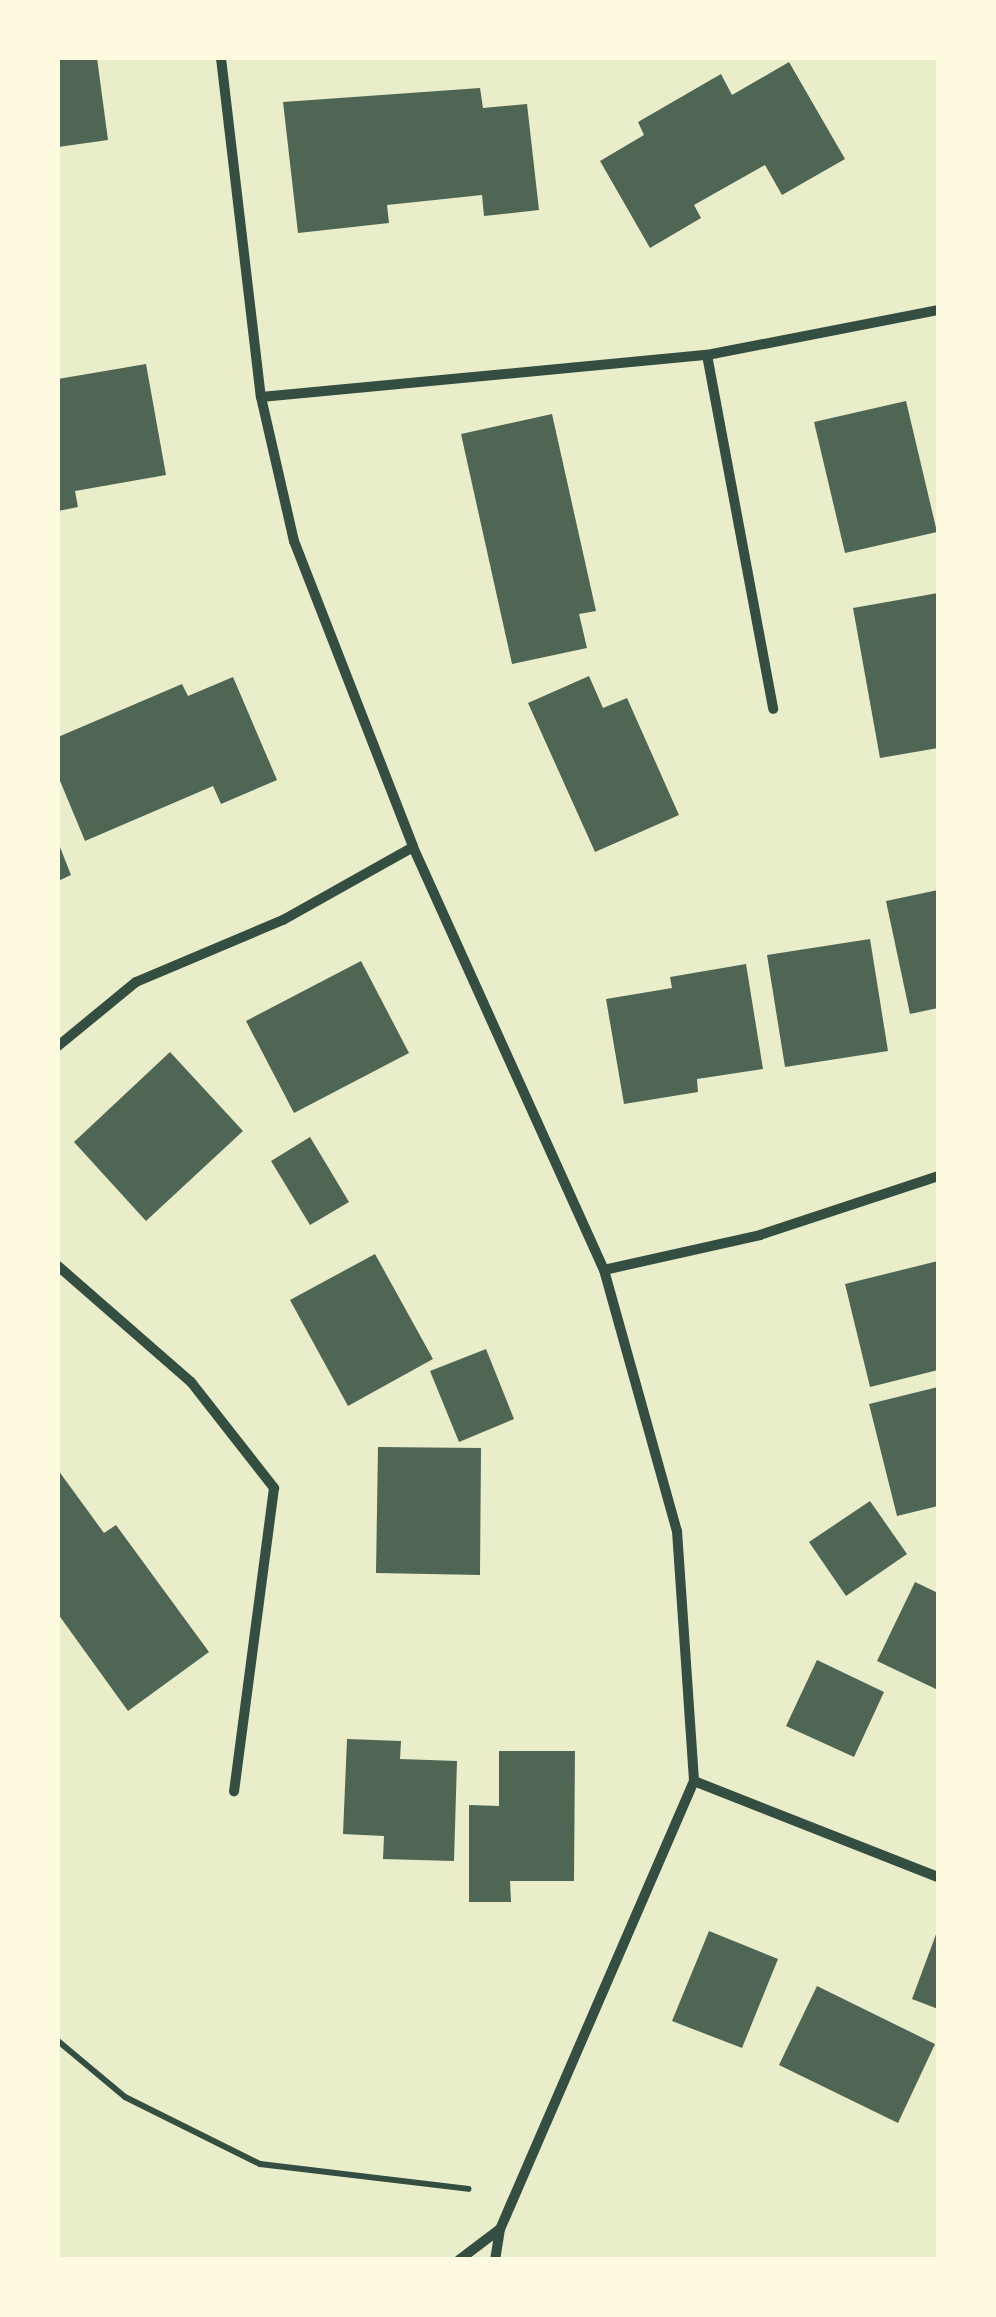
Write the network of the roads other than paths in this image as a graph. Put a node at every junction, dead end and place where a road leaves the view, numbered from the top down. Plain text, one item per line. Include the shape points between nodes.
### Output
1 (221, 58) edge
2 (938, 310) edge
3 (707, 355) junction
4 (261, 396) junction
5 (774, 709) dead end
6 (412, 848) junction
7 (58, 1046) edge
8 (938, 1176) edge
9 (58, 1266) edge
10 (604, 1270) junction
11 (694, 1780) junction
12 (234, 1791) dead end
13 (938, 1877) edge
14 (500, 2229) junction
15 (460, 2260) edge
16 (495, 2260) edge

1 - 4 street
2 - 3 street
3 - 4 street
3 - 5 street
4 - 6 street via 294,541
6 - 7 street via 283,920 136,982
6 - 10 street
8 - 10 street via 760,1235
9 - 12 street via 190,1382 274,1488
10 - 11 street via 677,1531
11 - 13 street
11 - 14 street
14 - 15 street
14 - 16 street

